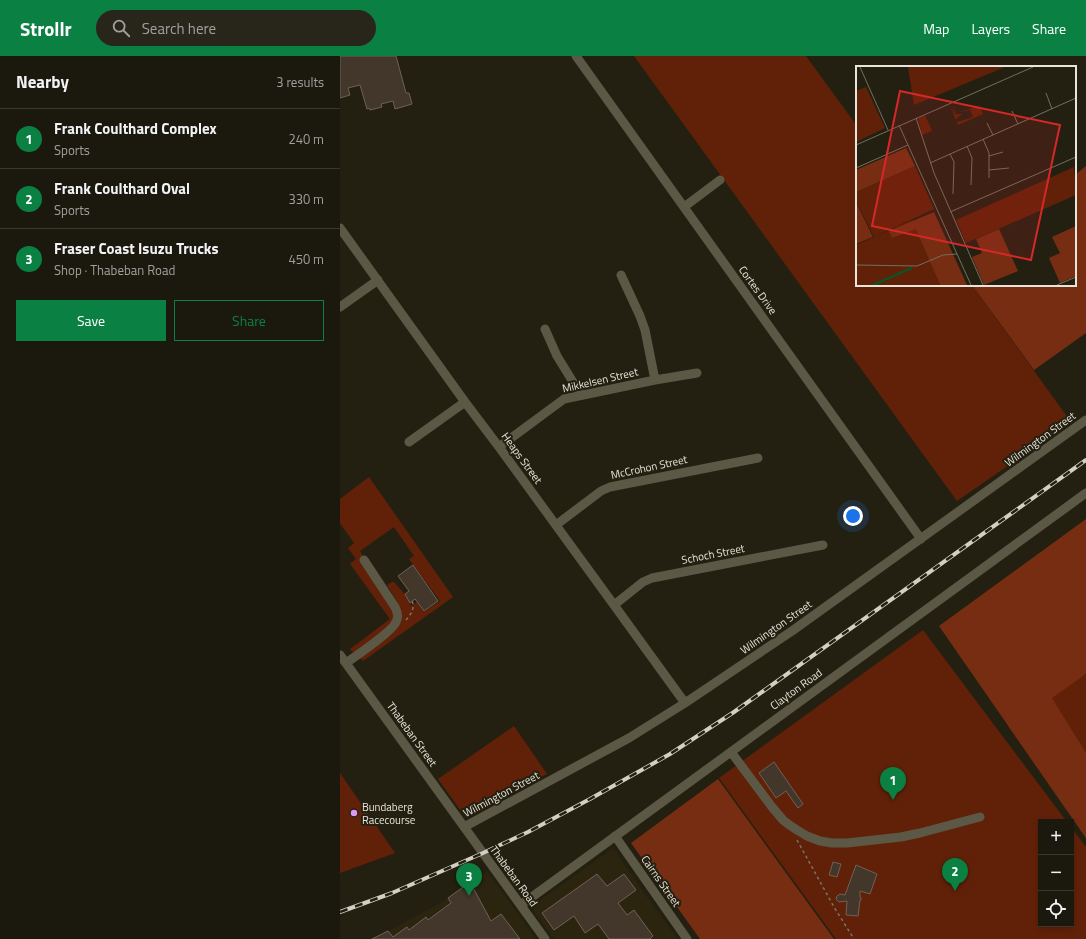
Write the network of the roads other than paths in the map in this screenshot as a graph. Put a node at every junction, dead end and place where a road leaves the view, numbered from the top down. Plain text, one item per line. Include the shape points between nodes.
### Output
1 (576, 56) edge
2 (720, 180) dead end
3 (684, 207) junction
4 (340, 228) edge
5 (621, 275) dead end
6 (378, 280) junction
7 (340, 307) edge
8 (545, 329) dead end
9 (697, 373) dead end
10 (655, 380) junction
11 (581, 395) junction
12 (465, 402) junction
13 (1086, 420) edge
14 (409, 442) dead end
15 (499, 447) junction
16 (758, 458) dead end
17 (1086, 493) edge
18 (556, 525) junction
19 (921, 539) junction
20 (823, 545) dead end
21 (364, 560) dead end
22 (614, 605) junction
23 (340, 655) edge
24 (346, 664) junction
25 (685, 703) junction
26 (731, 752) junction
27 (980, 817) dead end
28 (464, 827) junction
29 (615, 836) junction
30 (521, 906) junction
31 (545, 939) edge
32 (687, 939) edge

1 - 3 street, Cortes Drive
2 - 3 street
3 - 19 street, Cortes Drive
4 - 6 street, Heaps Street
5 - 10 street via 645,330
6 - 7 street
6 - 12 street, Heaps Street
8 - 11 street via 557,356
9 - 10 street, Mikkelsen Street
10 - 11 street, Mikkelsen Street
11 - 15 street, Mikkelsen Street via 564,399
12 - 14 street
12 - 15 street, Heaps Street
13 - 19 street, Wilmington Street
15 - 18 street, Heaps Street
16 - 18 street, McCrohon Street via 610,487
17 - 26 street, Clayton Road
18 - 22 street, Heaps Street
19 - 25 street, Wilmington Street
20 - 22 street, Schoch Street via 652,578
21 - 24 street via 397,611 397,621 391,629
22 - 25 street, Heaps Street
23 - 24 street, Thabeban Street
24 - 28 street, Thabeban Street
25 - 28 street, Wilmington Street via 629,738
26 - 27 street via 783,820 807,836 820,841 847,843 901,837
26 - 29 street, Clayton Road
28 - 30 street, Thabeban Road
29 - 30 street, Clayton Road
29 - 32 street, Cairns Street
30 - 31 street, Thabeban Road

